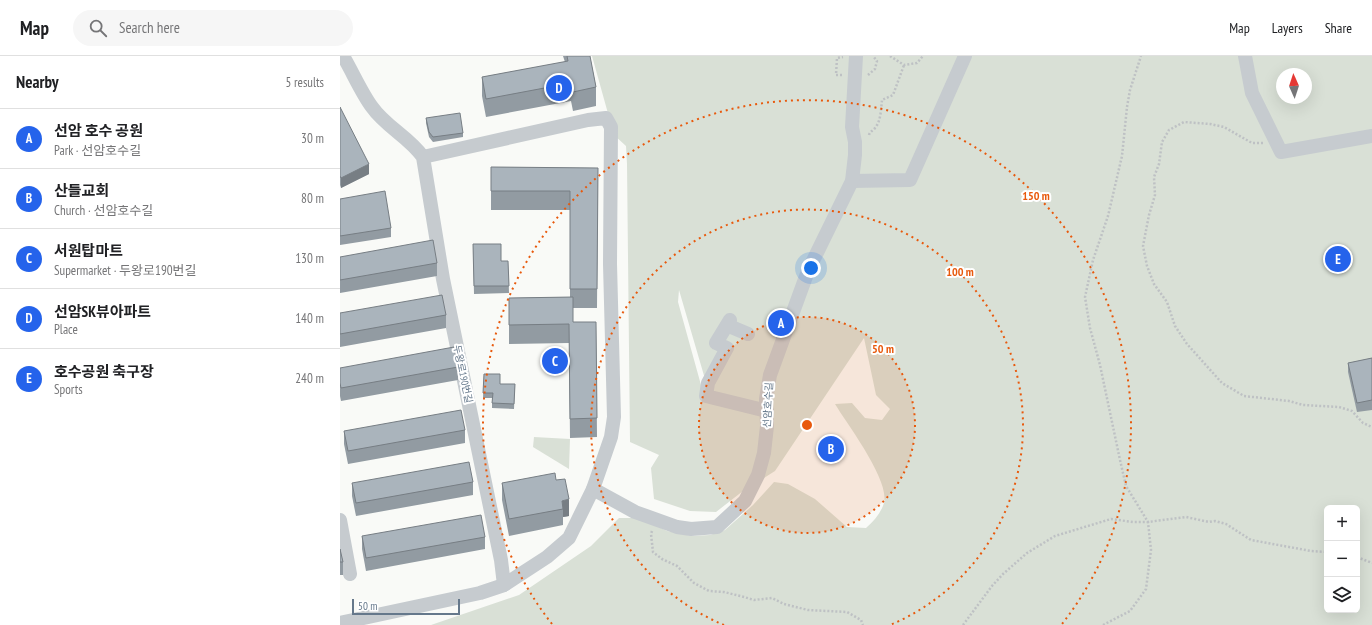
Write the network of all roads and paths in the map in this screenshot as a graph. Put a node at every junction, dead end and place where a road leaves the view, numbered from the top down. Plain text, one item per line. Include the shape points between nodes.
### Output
1 (343, 56) edge
2 (856, 56) edge
3 (890, 56) edge
4 (923, 56) edge
5 (965, 56) edge
6 (1141, 56) edge
7 (1245, 56) edge
8 (904, 65) junction
9 (1372, 136) edge
10 (868, 137) dead end
11 (1277, 144) junction
12 (423, 157) junction
13 (852, 181) junction
14 (748, 334) dead end
15 (767, 411) junction
16 (1372, 427) edge
17 (593, 489) junction
18 (340, 520) edge
19 (660, 522) junction
20 (1148, 522) junction
21 (1324, 552) edge
22 (1360, 558) edge
23 (1372, 562) edge
24 (350, 574) dead end
25 (504, 585) junction
26 (340, 623) edge
27 (863, 625) edge
28 (963, 625) edge
29 (1103, 625) edge

1 - 12 street via 372,107 415,146
2 - 13 street, 선암호수길 via 852,127 855,155
3 - 8 path
4 - 8 path via 917,63
5 - 13 street via 910,180
6 - 20 path via 1130,90 1122,156 1108,216 1093,260 1086,297 1090,328 1126,486
7 - 11 street via 1252,94
8 - 10 path via 893,95 882,100 880,118
9 - 11 street via 1281,152
11 - 16 path via 1252,143 1224,127 1210,124 1184,122 1169,130 1162,142 1154,177 1155,195 1143,246 1146,266 1154,284 1167,302 1175,326 1187,344 1222,383 1244,396 1303,405 1339,407 1352,411 1363,424
12 - 17 street via 588,120 606,118 611,127 610,264 614,417 611,437
12 - 25 street, 두왕로190번길 via 443,279
13 - 15 street, 선암호수길 via 802,286 770,375
14 - 15 street via 729,326 730,320 716,342 727,348 708,383 706,396
15 - 19 street, 선암호수길 via 764,453 758,475 745,501 716,527 691,529
17 - 19 street, 선암호수길 via 635,512
17 - 25 street via 569,538 547,557
18 - 24 street
19 - 27 path via 651,534 653,552 677,566 694,583 709,591 754,600 772,598 808,610 847,612 861,620
20 - 21 path via 1186,517 1215,521 1226,524 1251,540
20 - 28 path via 1112,519 1055,536 1027,553 1003,574
20 - 29 path via 1151,550 1146,589 1130,611
22 - 23 path
25 - 26 street via 480,593

